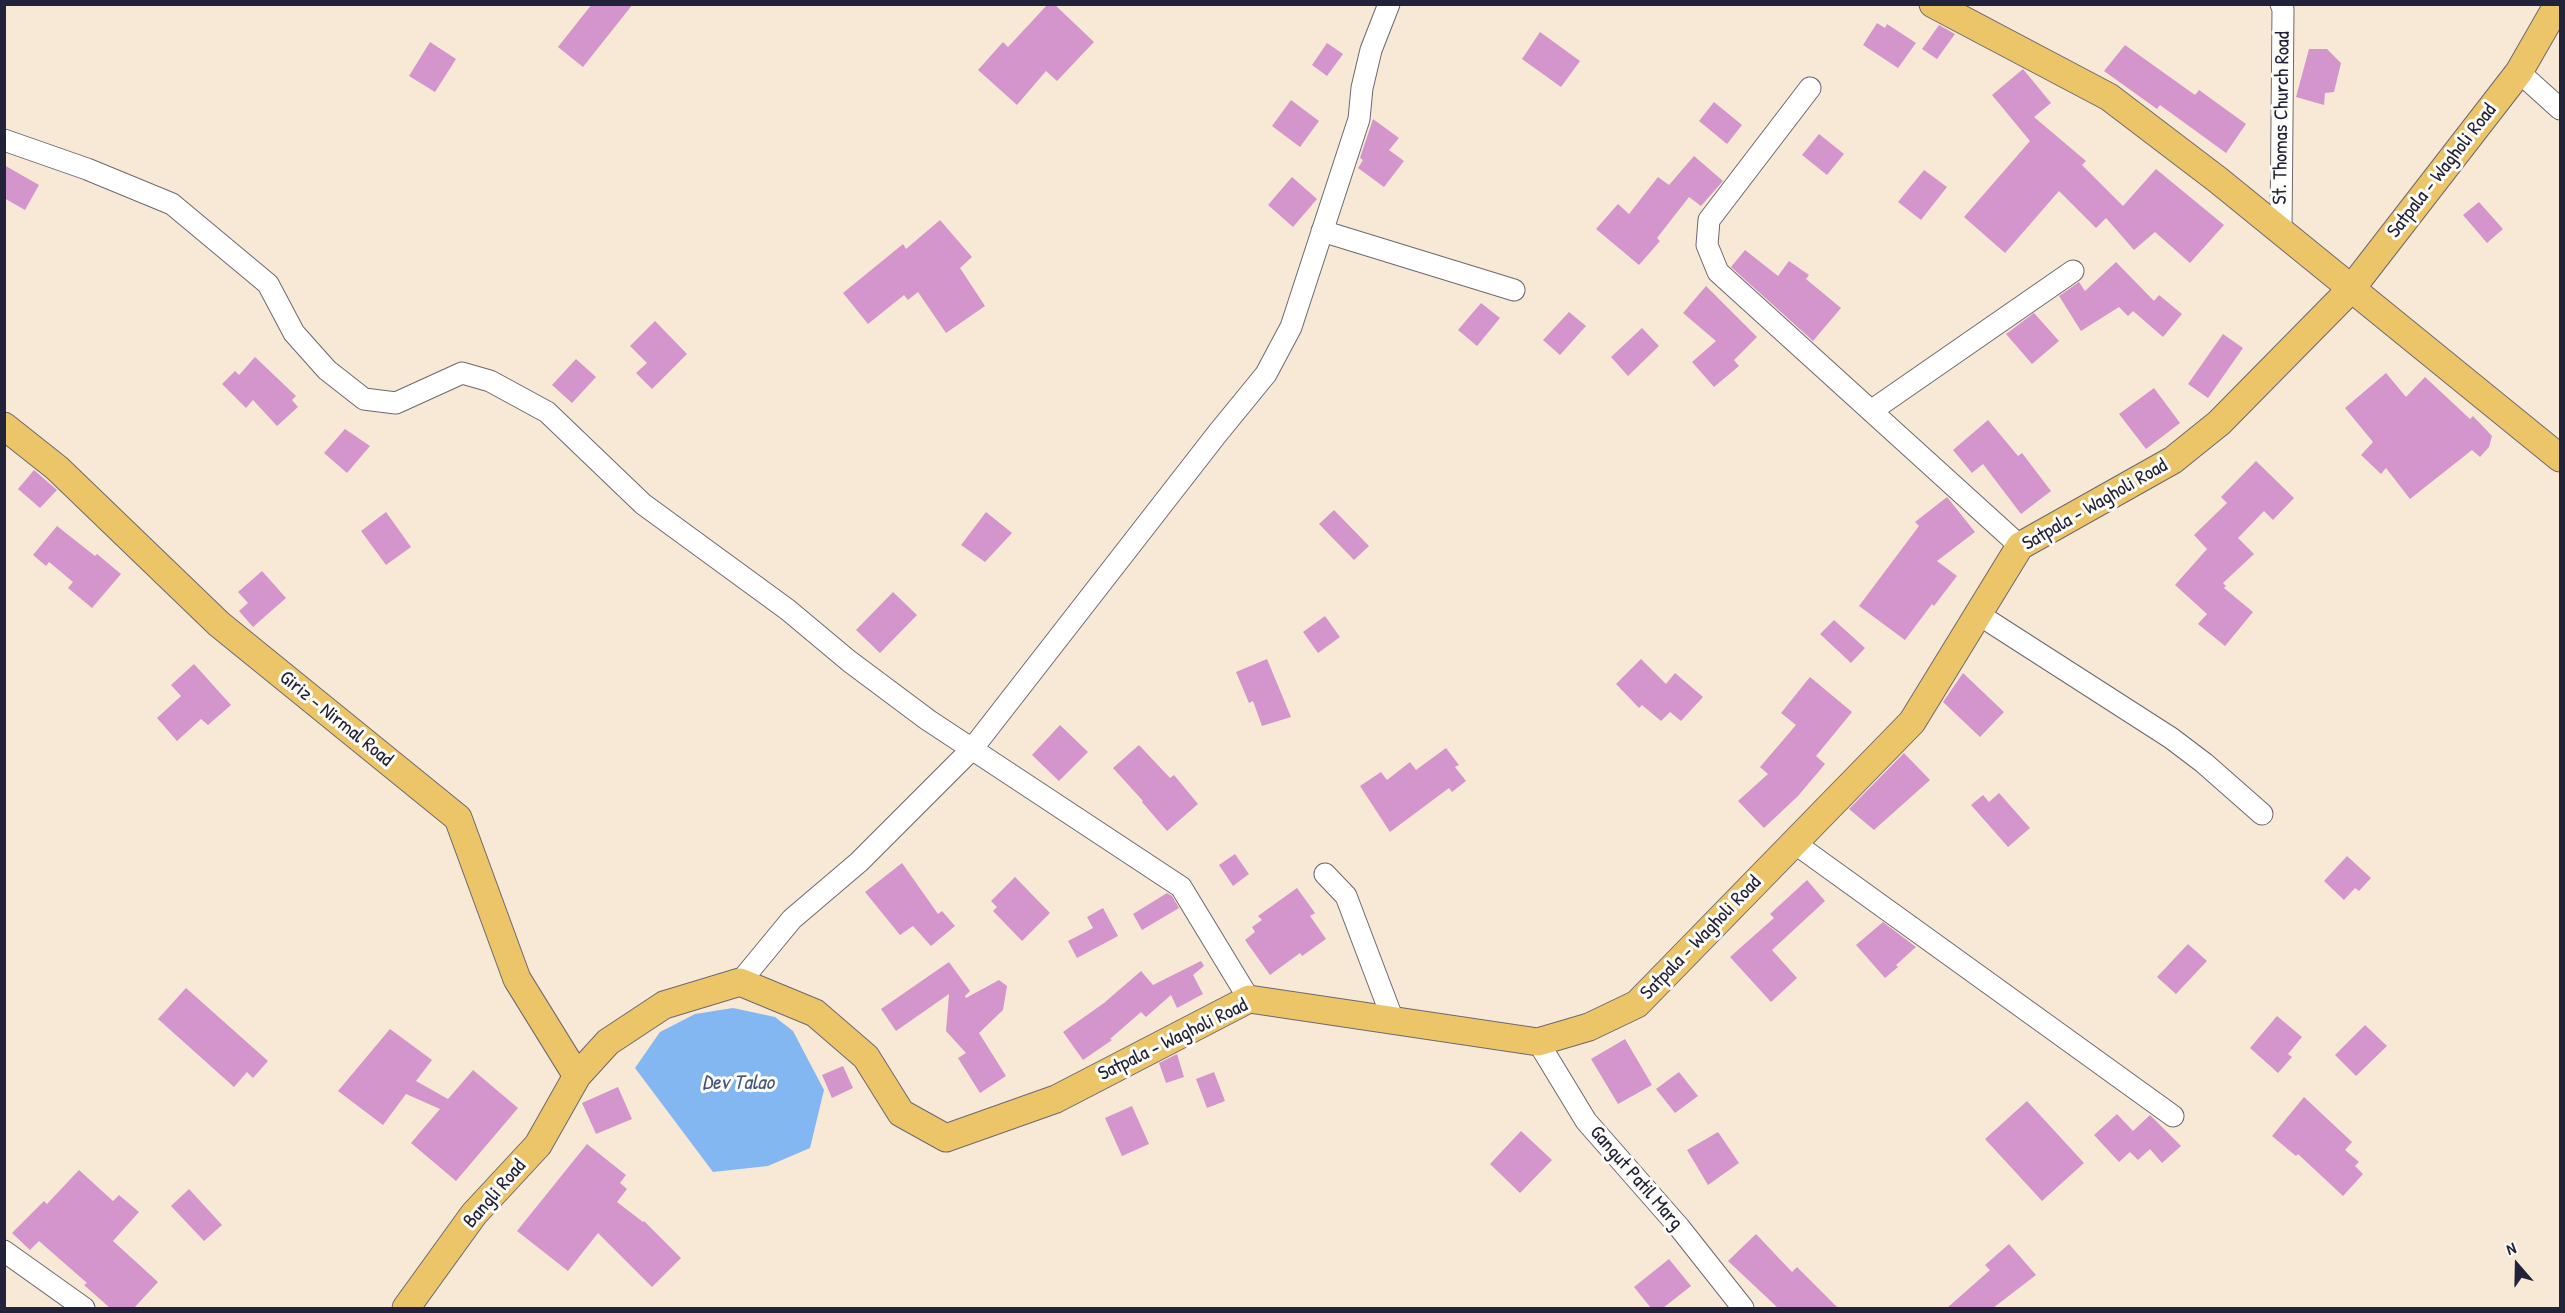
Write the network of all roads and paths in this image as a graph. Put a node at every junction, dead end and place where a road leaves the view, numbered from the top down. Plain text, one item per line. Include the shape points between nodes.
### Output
1 (1389, 4) edge
2 (1933, 4) edge
3 (2281, 4) edge
4 (2558, 4) edge
5 (2519, 72) junction
6 (1810, 88) dead end
7 (2560, 109) edge
8 (4, 140) edge
9 (1322, 231) junction
10 (2281, 232) junction
11 (2073, 272) dead end
12 (2350, 289) junction
13 (1514, 290) dead end
14 (1871, 411) junction
15 (4, 426) edge
16 (2560, 458) edge
17 (2020, 546) junction
18 (1978, 614) junction
19 (972, 749) junction
20 (2262, 814) dead end
21 (1793, 842) junction
22 (1325, 874) dead end
23 (740, 982) junction
24 (1249, 999) junction
25 (1393, 1020) junction
26 (1538, 1042) junction
27 (577, 1076) junction
28 (2173, 1116) dead end
29 (4, 1251) edge
30 (84, 1308) edge
31 (406, 1308) edge
32 (1743, 1308) edge

1 - 9 street via 1371,50 1359,119
2 - 10 main road via 2109,98
3 - 10 street, St. Thomas Church Road
4 - 5 main road, Satpala - Wagholi Road
5 - 7 street
5 - 12 main road, Satpala - Wagholi Road
6 - 14 street via 1709,220 1707,245 1718,272
8 - 19 street via 172,204 268,284 294,333 327,370 364,399 396,403 462,373 490,381 547,412 643,504 788,610 893,694
9 - 13 street
9 - 19 street via 1291,327 1266,374
10 - 12 main road
11 - 14 street
12 - 16 main road
12 - 17 main road, Satpala - Wagholi Road via 2219,423 2173,460
14 - 17 street
15 - 27 main road, Giriz - Nirmal Road via 57,468 219,624 458,818 517,979
17 - 18 main road, Satpala - Wagholi Road
18 - 20 street via 2171,738
18 - 21 main road, Satpala - Wagholi Road via 1912,722
19 - 23 street via 859,862 792,919
19 - 24 street via 1181,887
21 - 26 main road, Satpala - Wagholi Road via 1637,1004 1589,1027
21 - 28 street
22 - 25 street via 1346,896
23 - 24 main road, Satpala - Wagholi Road via 815,1013 866,1057 901,1113 946,1138 1056,1099
23 - 27 main road via 664,1005 608,1042
24 - 25 main road, Satpala - Wagholi Road
25 - 26 main road, Satpala - Wagholi Road
26 - 32 street, Gangut Patil Marg via 1586,1121
27 - 31 main road, Bangli Road via 538,1145 474,1214
29 - 30 street

